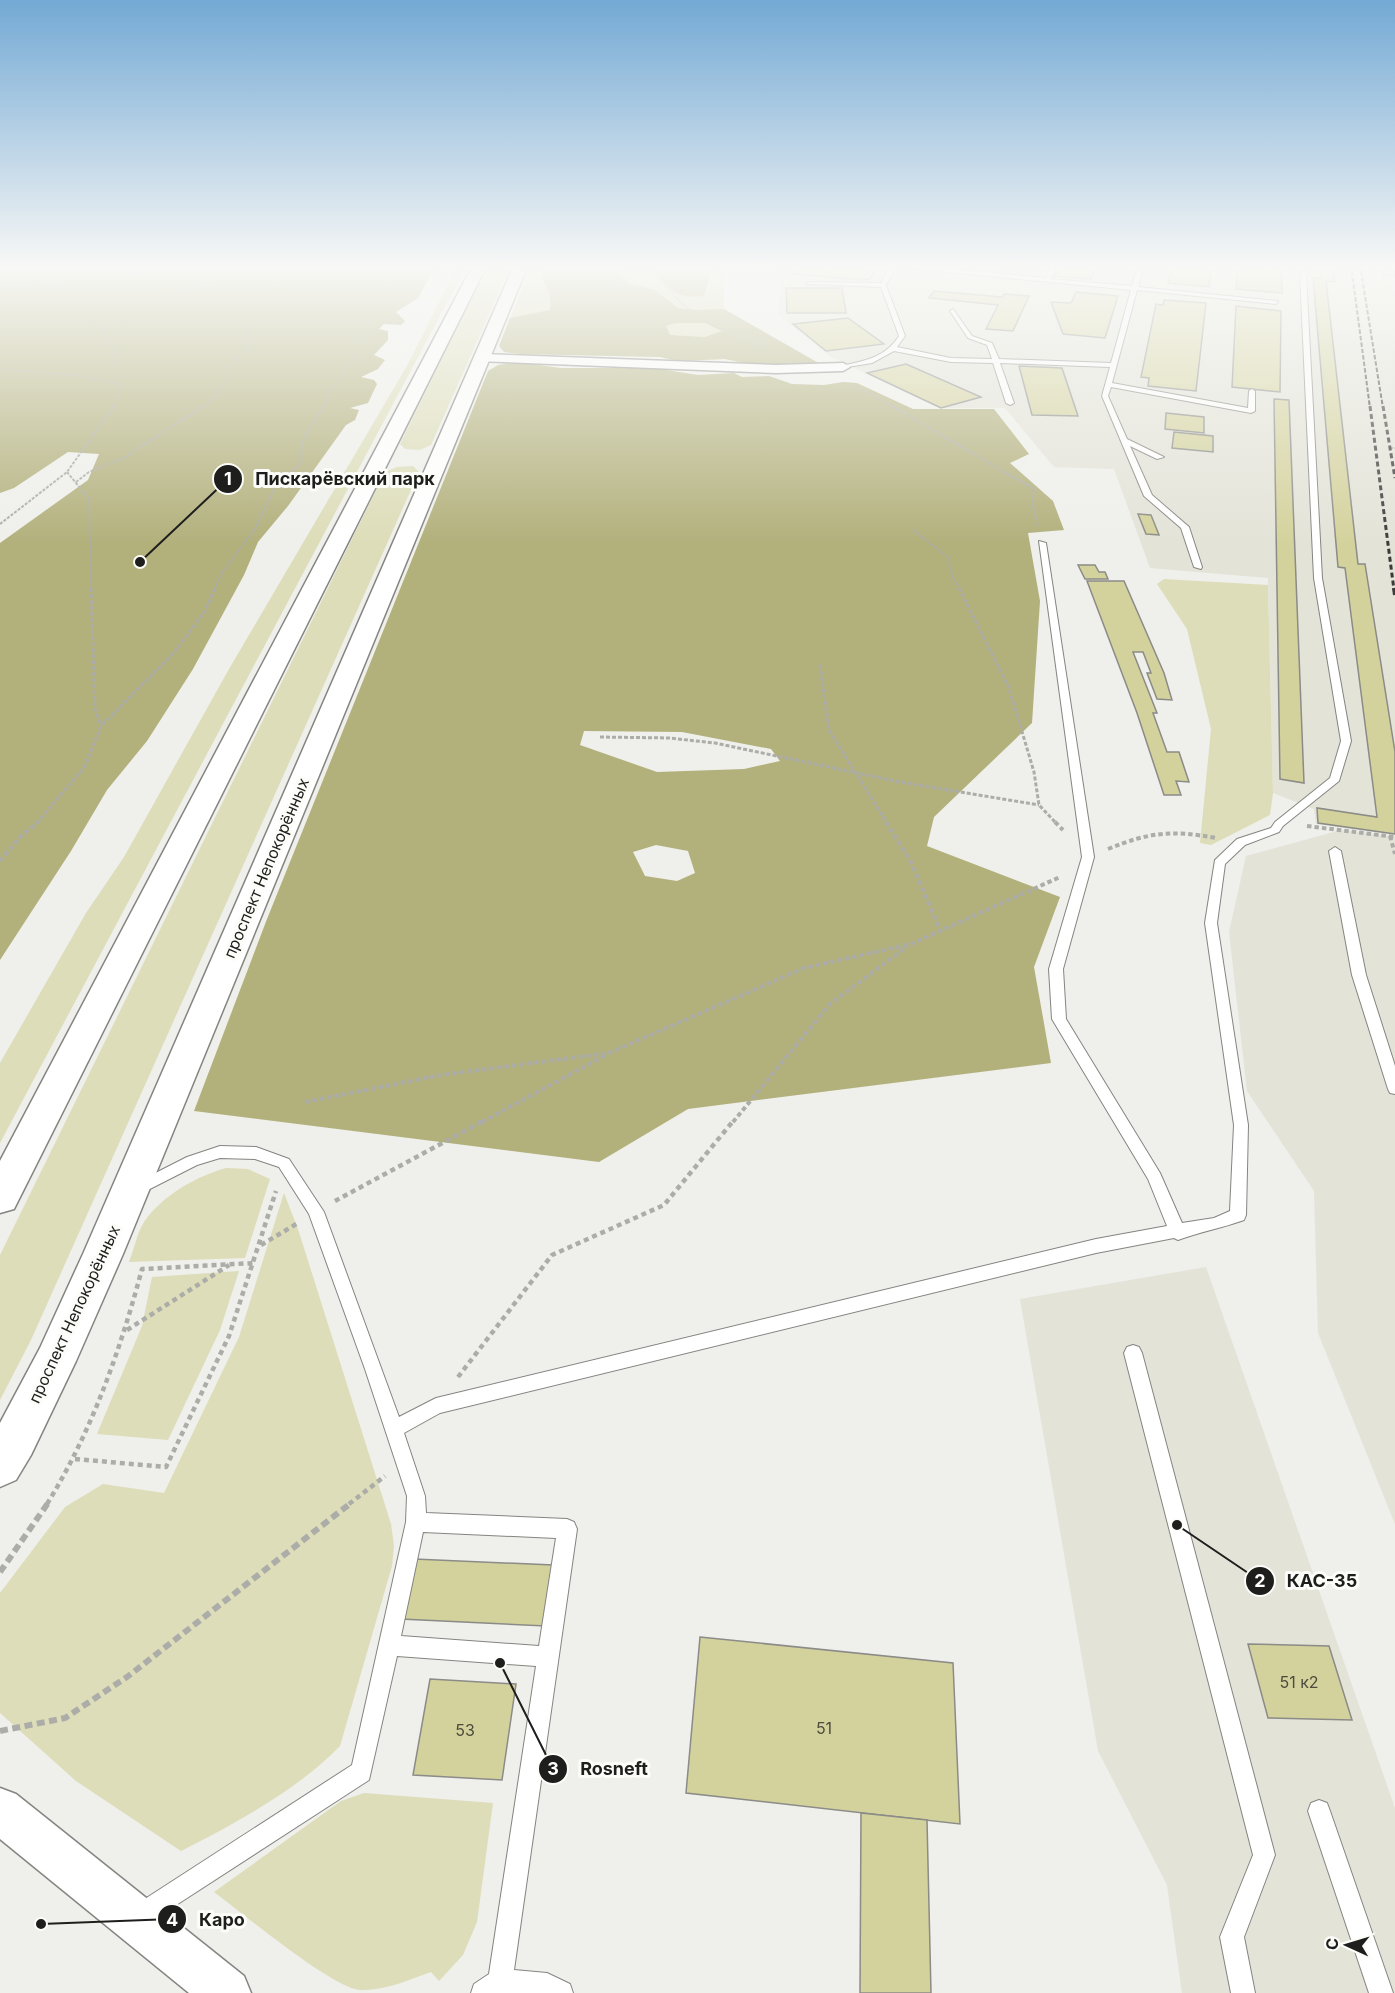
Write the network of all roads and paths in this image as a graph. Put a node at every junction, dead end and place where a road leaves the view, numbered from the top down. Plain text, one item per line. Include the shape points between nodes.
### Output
1 (116, 358) edge
2 (237, 358) edge
3 (353, 358) edge
4 (442, 358) edge
5 (482, 358) joint
6 (877, 358) edge
7 (941, 358) edge
8 (1115, 358) edge
9 (1307, 358) edge
10 (996, 360) junction
11 (1113, 365) junction
12 (843, 367) joint
13 (0, 369) edge
14 (118, 384) junction
15 (1108, 384) junction
16 (1251, 391) dead end
17 (1010, 403) dead end
18 (1124, 440) junction
19 (1390, 447) dead end
20 (1395, 448) edge
21 (401, 457) junction
22 (439, 457) junction
23 (1160, 457) dead end
24 (67, 472) junction
25 (76, 482) junction
26 (1032, 502) dead end
27 (0, 524) edge
28 (913, 530) dead end
29 (1042, 543) joint
30 (1198, 567) dead end
31 (819, 665) dead end
32 (101, 726) junction
33 (600, 737) dead end
34 (854, 772) junction
35 (1039, 805) junction
36 (1279, 824) junction
37 (1390, 836) junction
38 (1395, 837) edge
39 (1241, 842) junction
40 (1335, 851) dead end
41 (1395, 854) edge
42 (1088, 856) junction
43 (0, 861) edge
44 (940, 930) junction
45 (911, 944) junction
46 (609, 1053) junction
47 (1395, 1089) edge
48 (305, 1102) dead end
49 (284, 1162) junction
50 (129, 1193) junction
51 (0, 1198) edge
52 (316, 1212) junction
53 (1178, 1233) junction
54 (260, 1246) junction
55 (255, 1263) junction
56 (230, 1264) junction
57 (126, 1331) junction
58 (1133, 1353) dead end
59 (436, 1406) junction
60 (394, 1429) junction
61 (75, 1459) junction
62 (404, 1461) junction
63 (0, 1466) edge
64 (416, 1522) junction
65 (0, 1572) edge
66 (390, 1645) junction
67 (549, 1657) junction
68 (0, 1731) edge
69 (0, 1810) edge
70 (1319, 1811) dead end
71 (136, 1918) junction
72 (491, 1987) edge
73 (227, 1993) edge
74 (561, 1993) edge
75 (1243, 1993) edge
76 (1381, 1993) edge

1 - 14 path
2 - 25 path via 227,369 230,375 214,399 125,457
3 - 32 path via 303,439 300,464 275,487 255,529 221,574 206,611 184,642
4 - 21 main road
5 - 12 street via 785,369
5 - 22 main road, проспект Непокорённых
6 - 12 lane
7 - 10 lane
8 - 11 lane
9 - 36 lane via 1318,578 1346,741 1335,779
10 - 11 lane
10 - 17 lane
11 - 15 lane
13 - 14 path via 82,376
14 - 24 path via 112,411
15 - 16 lane via 1251,411
15 - 18 lane via 1106,396
18 - 23 lane
18 - 30 lane via 1148,496 1185,527
19 - 20 path
21 - 22 main road
21 - 51 main road
22 - 50 main road, проспект Непокорённых
24 - 25 path
24 - 27 path
25 - 32 path via 89,499 93,681
26 - 29 path
28 - 35 path via 948,557 952,575 1009,688 1034,772
29 - 42 lane
31 - 34 path via 829,730
32 - 43 path via 85,766 45,816
33 - 34 path via 670,738 807,760
34 - 35 path
34 - 44 path via 910,860
35 - 42 path
36 - 37 path
36 - 39 lane via 1275,830
37 - 38 path
37 - 41 path
39 - 42 path via 1175,831 1145,833
39 - 53 lane via 1219,863 1211,923 1240,1125 1238,1215
40 - 47 lane via 1359,975
42 - 44 path via 1068,873
42 - 53 lane via 1056,969 1059,1019 1155,1177
44 - 45 path
45 - 46 path via 804,968
45 - 59 path via 830,1004 663,1205 552,1256
46 - 48 path via 441,1075
46 - 52 path
49 - 50 lane via 256,1153 220,1152 192,1161
49 - 52 lane
49 - 54 path
50 - 63 main road, проспект Непокорённых via 63,1343
52 - 54 path
52 - 60 lane
53 - 59 lane via 1096,1246
54 - 55 path
55 - 56 path
55 - 61 path via 230,1336 166,1467
56 - 57 path
56 - 57 path via 142,1269
57 - 61 path
58 - 75 lane via 1264,1856 1232,1937
59 - 60 lane
60 - 62 lane
61 - 65 path via 30,1534
62 - 64 lane via 416,1496
62 - 68 path via 118,1683 65,1718
64 - 66 lane
64 - 67 lane via 567,1529
66 - 67 lane
66 - 71 lane via 361,1772
67 - 72 lane
69 - 71 street
70 - 76 lane
71 - 73 street
72 - 74 lane via 547,1985

